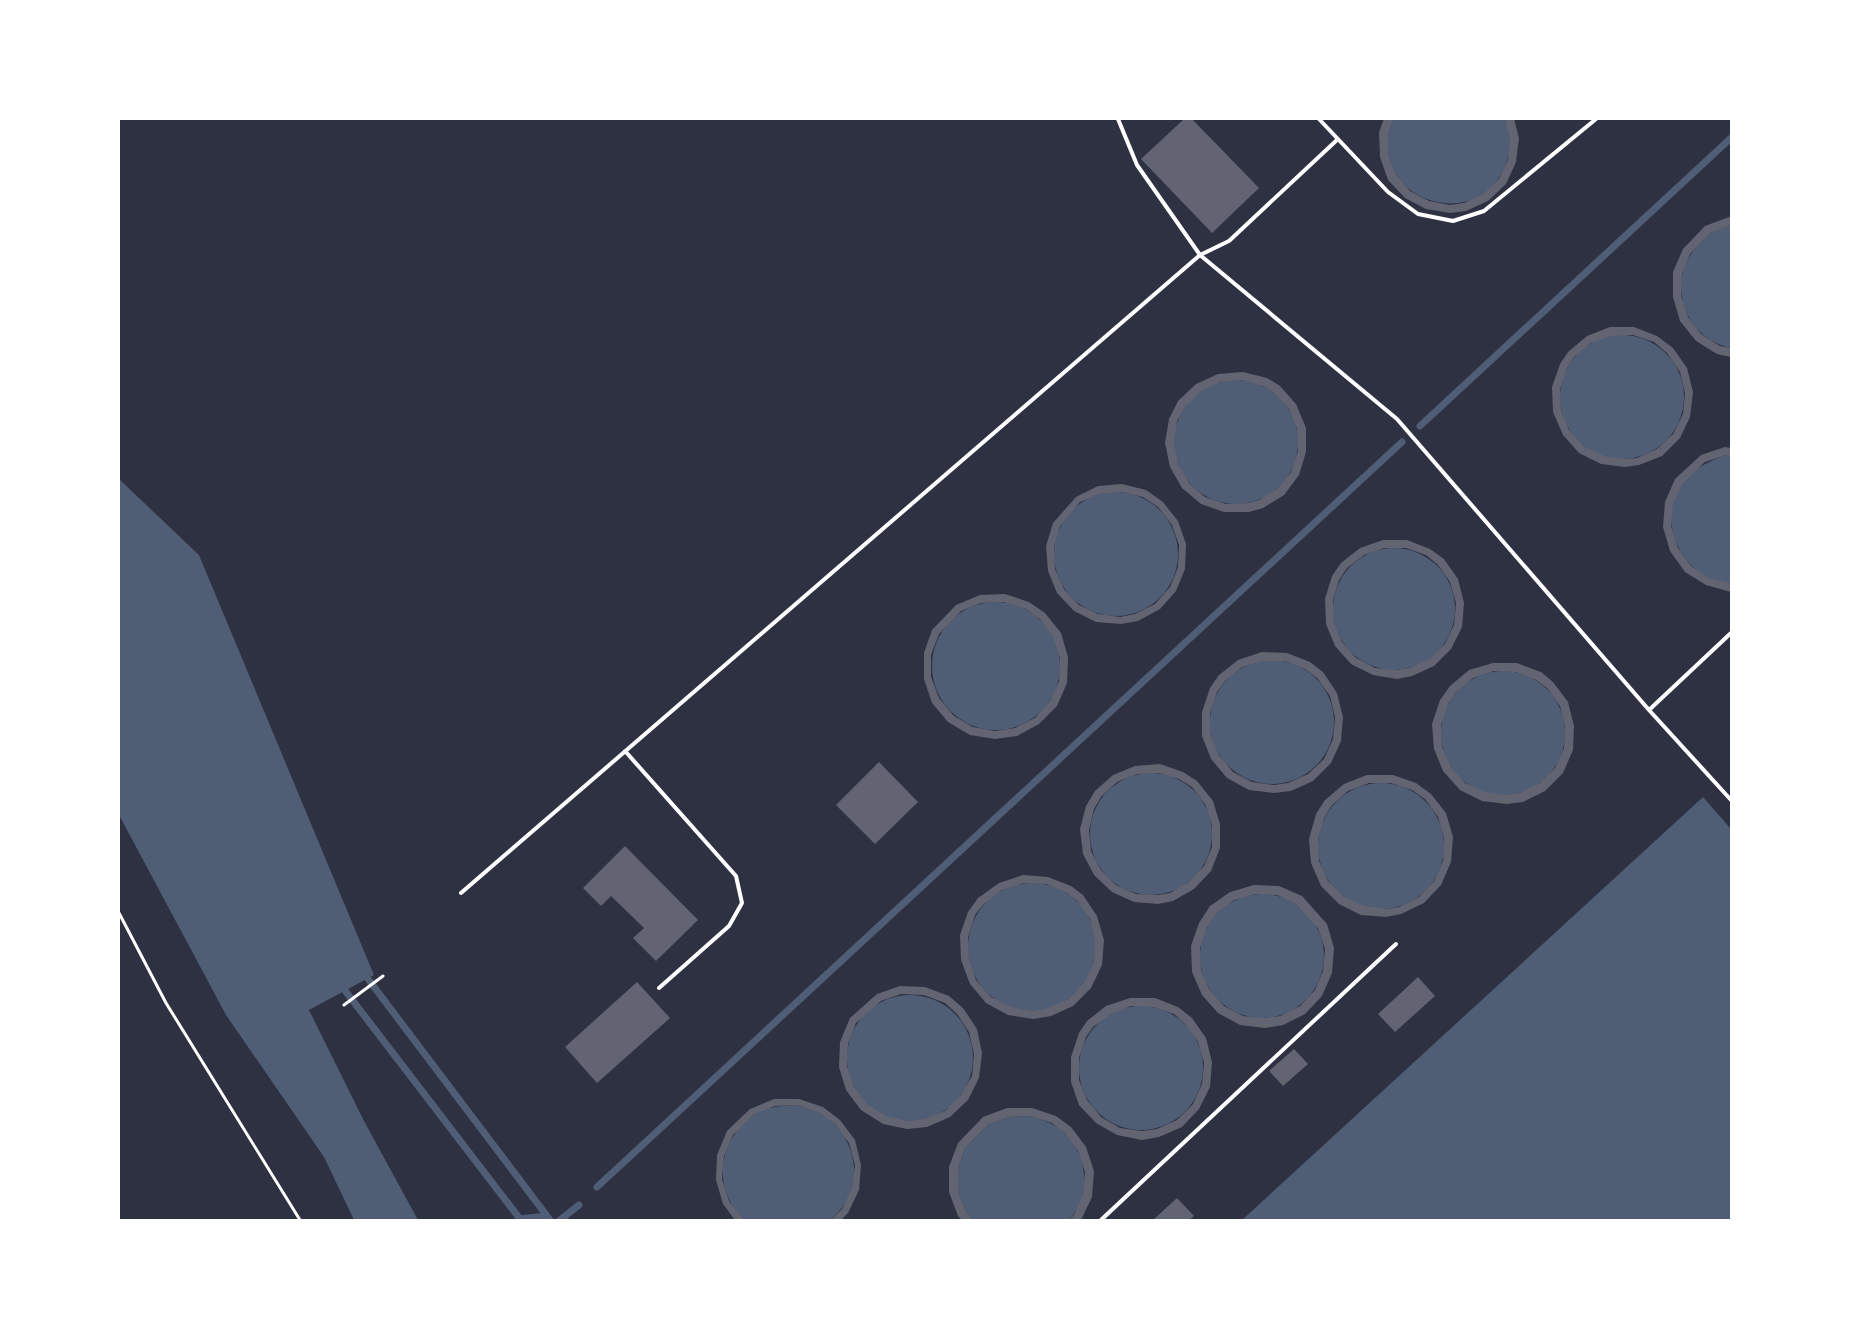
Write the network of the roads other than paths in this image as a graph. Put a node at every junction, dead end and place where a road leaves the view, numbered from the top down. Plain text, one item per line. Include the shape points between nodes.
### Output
1 (1118, 119) edge
2 (1319, 119) edge
3 (1596, 119) edge
4 (1338, 139) junction
5 (1200, 255) junction
6 (1731, 633) edge
7 (1649, 710) junction
8 (625, 751) junction
9 (1731, 800) edge
10 (461, 893) dead end
11 (1396, 944) dead end
12 (658, 988) dead end
13 (1101, 1220) edge

1 - 5 lane via 1137,165
2 - 4 lane
3 - 4 lane via 1484,211 1453,222 1418,214 1388,192
4 - 5 lane via 1229,241
5 - 7 lane via 1397,419
5 - 8 lane
6 - 7 lane
7 - 9 lane
8 - 10 lane
8 - 12 lane via 736,876 742,903 729,926
11 - 13 lane

